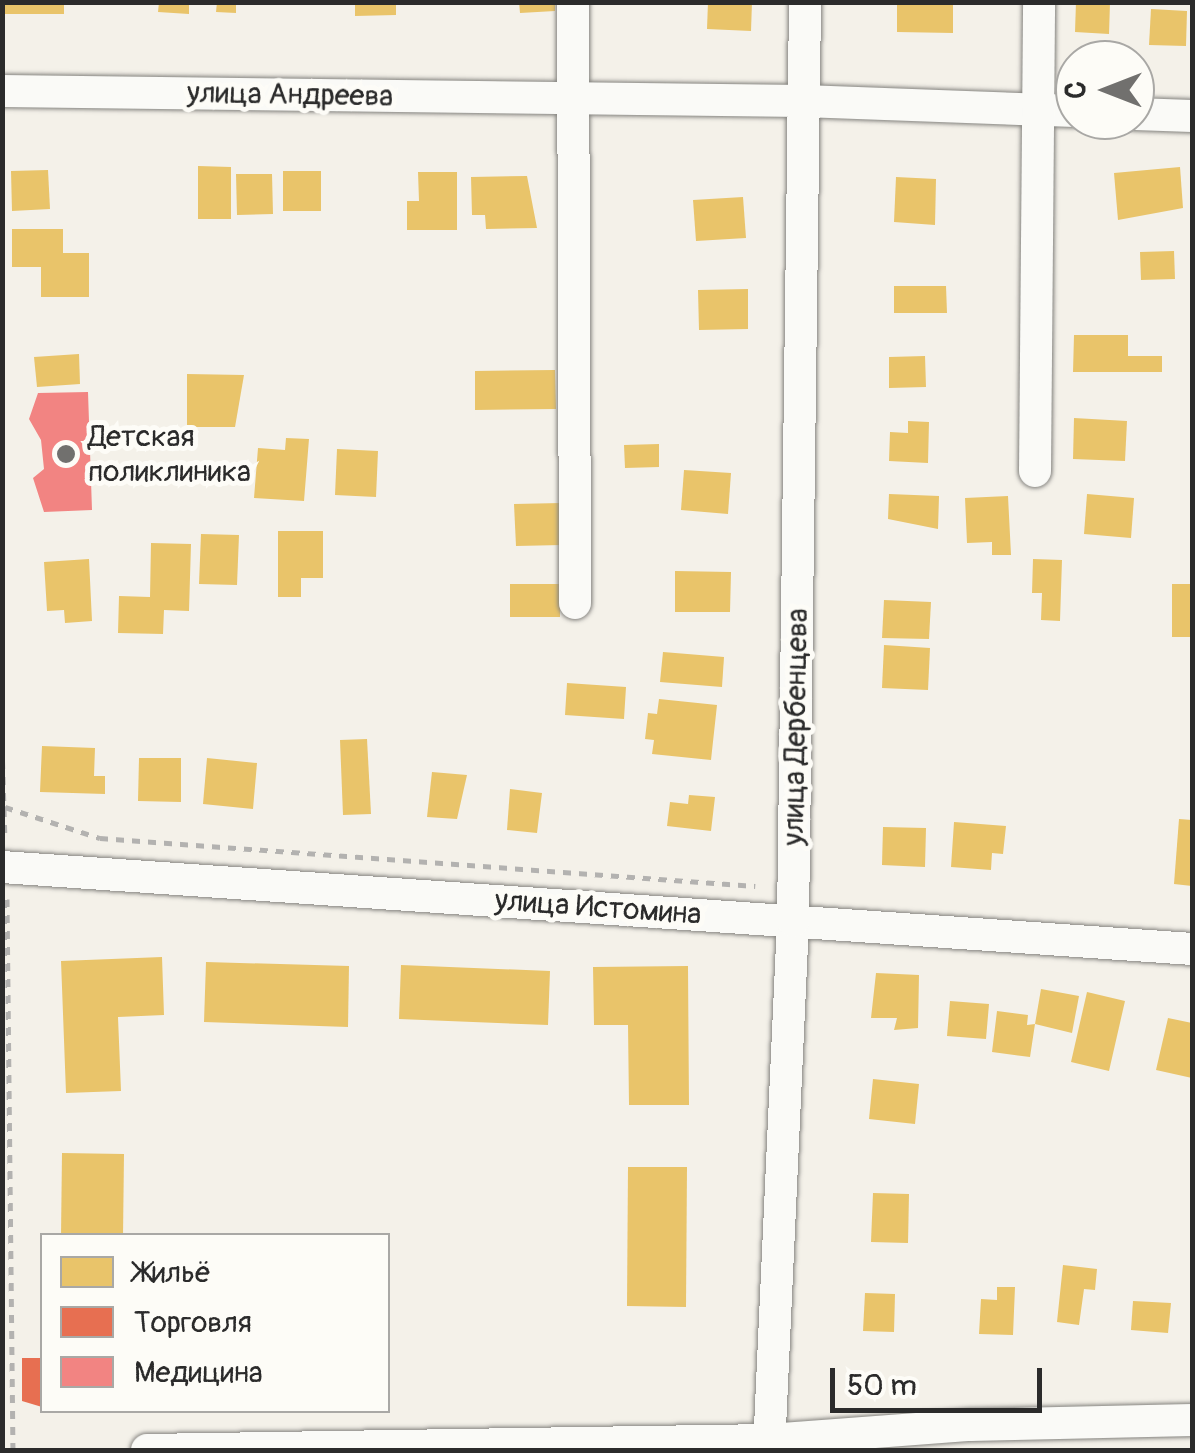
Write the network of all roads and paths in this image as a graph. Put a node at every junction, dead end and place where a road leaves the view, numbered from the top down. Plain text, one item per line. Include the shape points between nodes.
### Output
1 (573, 2) edge
2 (805, 2) edge
3 (1039, 2) edge
4 (2, 92) edge
5 (577, 98) junction
6 (803, 101) junction
7 (1039, 110) junction
8 (1055, 111) edge
9 (1155, 115) edge
10 (1192, 116) edge
11 (1034, 471) dead end
12 (574, 603) dead end
13 (2, 745) edge
14 (4, 807) edge
15 (4, 867) edge
16 (794, 905) junction
17 (1192, 949) edge
18 (1192, 1420) edge
19 (769, 1445) edge
20 (12, 1450) edge
21 (147, 1450) edge
22 (258, 1450) edge

1 - 5 street
2 - 6 street, улица Дербенцева
3 - 7 street
4 - 5 street, улица Андреева
5 - 6 street, улица Андреева
5 - 12 street
6 - 7 street, улица Андреева
6 - 16 street, улица Дербенцева
7 - 8 street, улица Андреева
7 - 11 street
9 - 10 street
13 - 14 path
14 - 15 path
14 - 16 path via 100,838
15 - 16 street, улица Истомина
15 - 20 path
16 - 17 street, улица Истомина
16 - 19 street, улица Дербенцева
18 - 19 street via 970,1425
19 - 22 street
21 - 22 street

